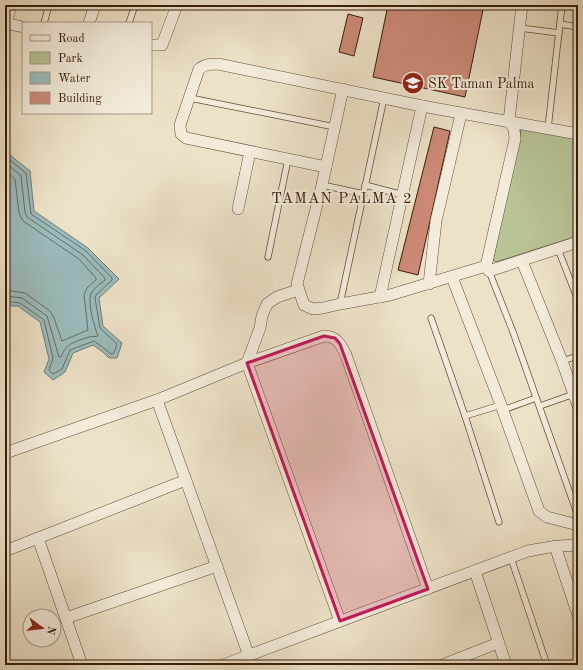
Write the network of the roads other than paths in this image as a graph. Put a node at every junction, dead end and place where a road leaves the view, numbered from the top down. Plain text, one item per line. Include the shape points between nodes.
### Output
1 (11, 5) edge
2 (48, 5) edge
3 (95, 5) edge
4 (136, 5) edge
5 (177, 5) edge
6 (522, 5) edge
7 (562, 5) edge
8 (44, 22) edge
9 (89, 22) edge
10 (129, 22) edge
11 (6, 23) edge
12 (560, 24) junction
13 (578, 26) edge
14 (22, 27) edge
15 (520, 28) junction
16 (559, 33) junction
17 (152, 45) edge
18 (342, 89) junction
19 (190, 98) junction
20 (384, 98) junction
21 (422, 106) junction
22 (461, 114) junction
23 (509, 121) junction
24 (335, 127) junction
25 (548, 128) junction
26 (578, 134) edge
27 (250, 152) junction
28 (288, 159) junction
29 (326, 167) junction
30 (322, 185) junction
31 (365, 185) junction
32 (364, 194) junction
33 (403, 195) junction
34 (238, 208) dead end
35 (578, 242) edge
36 (558, 249) junction
37 (268, 257) dead end
38 (522, 261) junction
39 (488, 268) junction
40 (452, 277) junction
41 (429, 284) junction
42 (298, 290) junction
43 (380, 297) junction
44 (578, 300) edge
45 (340, 304) junction
46 (431, 318) dead end
47 (578, 356) edge
48 (562, 361) junction
49 (247, 362) junction
50 (574, 394) junction
51 (536, 398) junction
52 (157, 400) junction
53 (540, 406) junction
54 (578, 406) edge
55 (502, 408) junction
56 (465, 416) junction
57 (5, 453) edge
58 (186, 480) junction
59 (578, 516) edge
60 (499, 522) dead end
61 (578, 525) edge
62 (38, 538) junction
63 (555, 546) junction
64 (578, 546) edge
65 (5, 551) edge
66 (511, 558) junction
67 (216, 566) junction
68 (475, 571) junction
69 (428, 589) junction
70 (578, 615) edge
71 (66, 618) junction
72 (340, 621) junction
73 (498, 643) junction
74 (249, 656) junction
75 (467, 660) edge
76 (82, 665) edge
77 (222, 665) edge
78 (442, 665) edge
79 (506, 665) edge
80 (547, 665) edge

1 - 11 street
2 - 8 lane
3 - 9 street
4 - 10 lane
5 - 17 street via 162,46
6 - 15 street
7 - 12 lane
11 - 14 street
12 - 13 lane
12 - 16 lane
15 - 16 lane
15 - 23 street
16 - 25 lane
18 - 19 street via 209,64 199,69
18 - 20 street
18 - 24 street
19 - 24 lane
19 - 27 street via 180,126 180,134 186,138
20 - 21 street
20 - 31 lane
21 - 22 street
21 - 33 street
22 - 23 street
22 - 41 street via 436,221
23 - 25 street
23 - 39 street via 514,129 515,139
24 - 29 street
25 - 26 street
27 - 28 street
27 - 34 street
28 - 29 street
28 - 37 lane
29 - 30 street
30 - 32 lane
30 - 42 street via 297,284
31 - 32 lane
31 - 33 lane
32 - 45 lane
33 - 43 street
35 - 36 street
36 - 38 street
36 - 44 lane
38 - 39 street
38 - 48 street
39 - 40 street
39 - 51 lane
40 - 41 street
40 - 55 street
41 - 43 street
42 - 45 street via 304,305 312,309
42 - 49 street via 277,297 267,304
43 - 45 street
46 - 56 lane
47 - 48 lane
48 - 50 street
49 - 52 street
49 - 69 street via 324,336 335,338 340,344 349,363
49 - 72 street
50 - 53 lane
50 - 54 street
51 - 53 lane
51 - 55 lane
52 - 57 street
52 - 58 street
53 - 59 lane
55 - 56 lane
55 - 61 street via 539,510 547,517
56 - 60 lane
58 - 62 street
58 - 67 street
62 - 65 street
62 - 71 street
63 - 64 street
63 - 66 street via 528,551
63 - 70 street
66 - 68 street
66 - 80 lane
67 - 71 street
67 - 74 street
68 - 69 street
68 - 73 street
69 - 72 street
71 - 76 street
72 - 74 street
73 - 75 street
73 - 79 street
74 - 77 street
75 - 78 street

